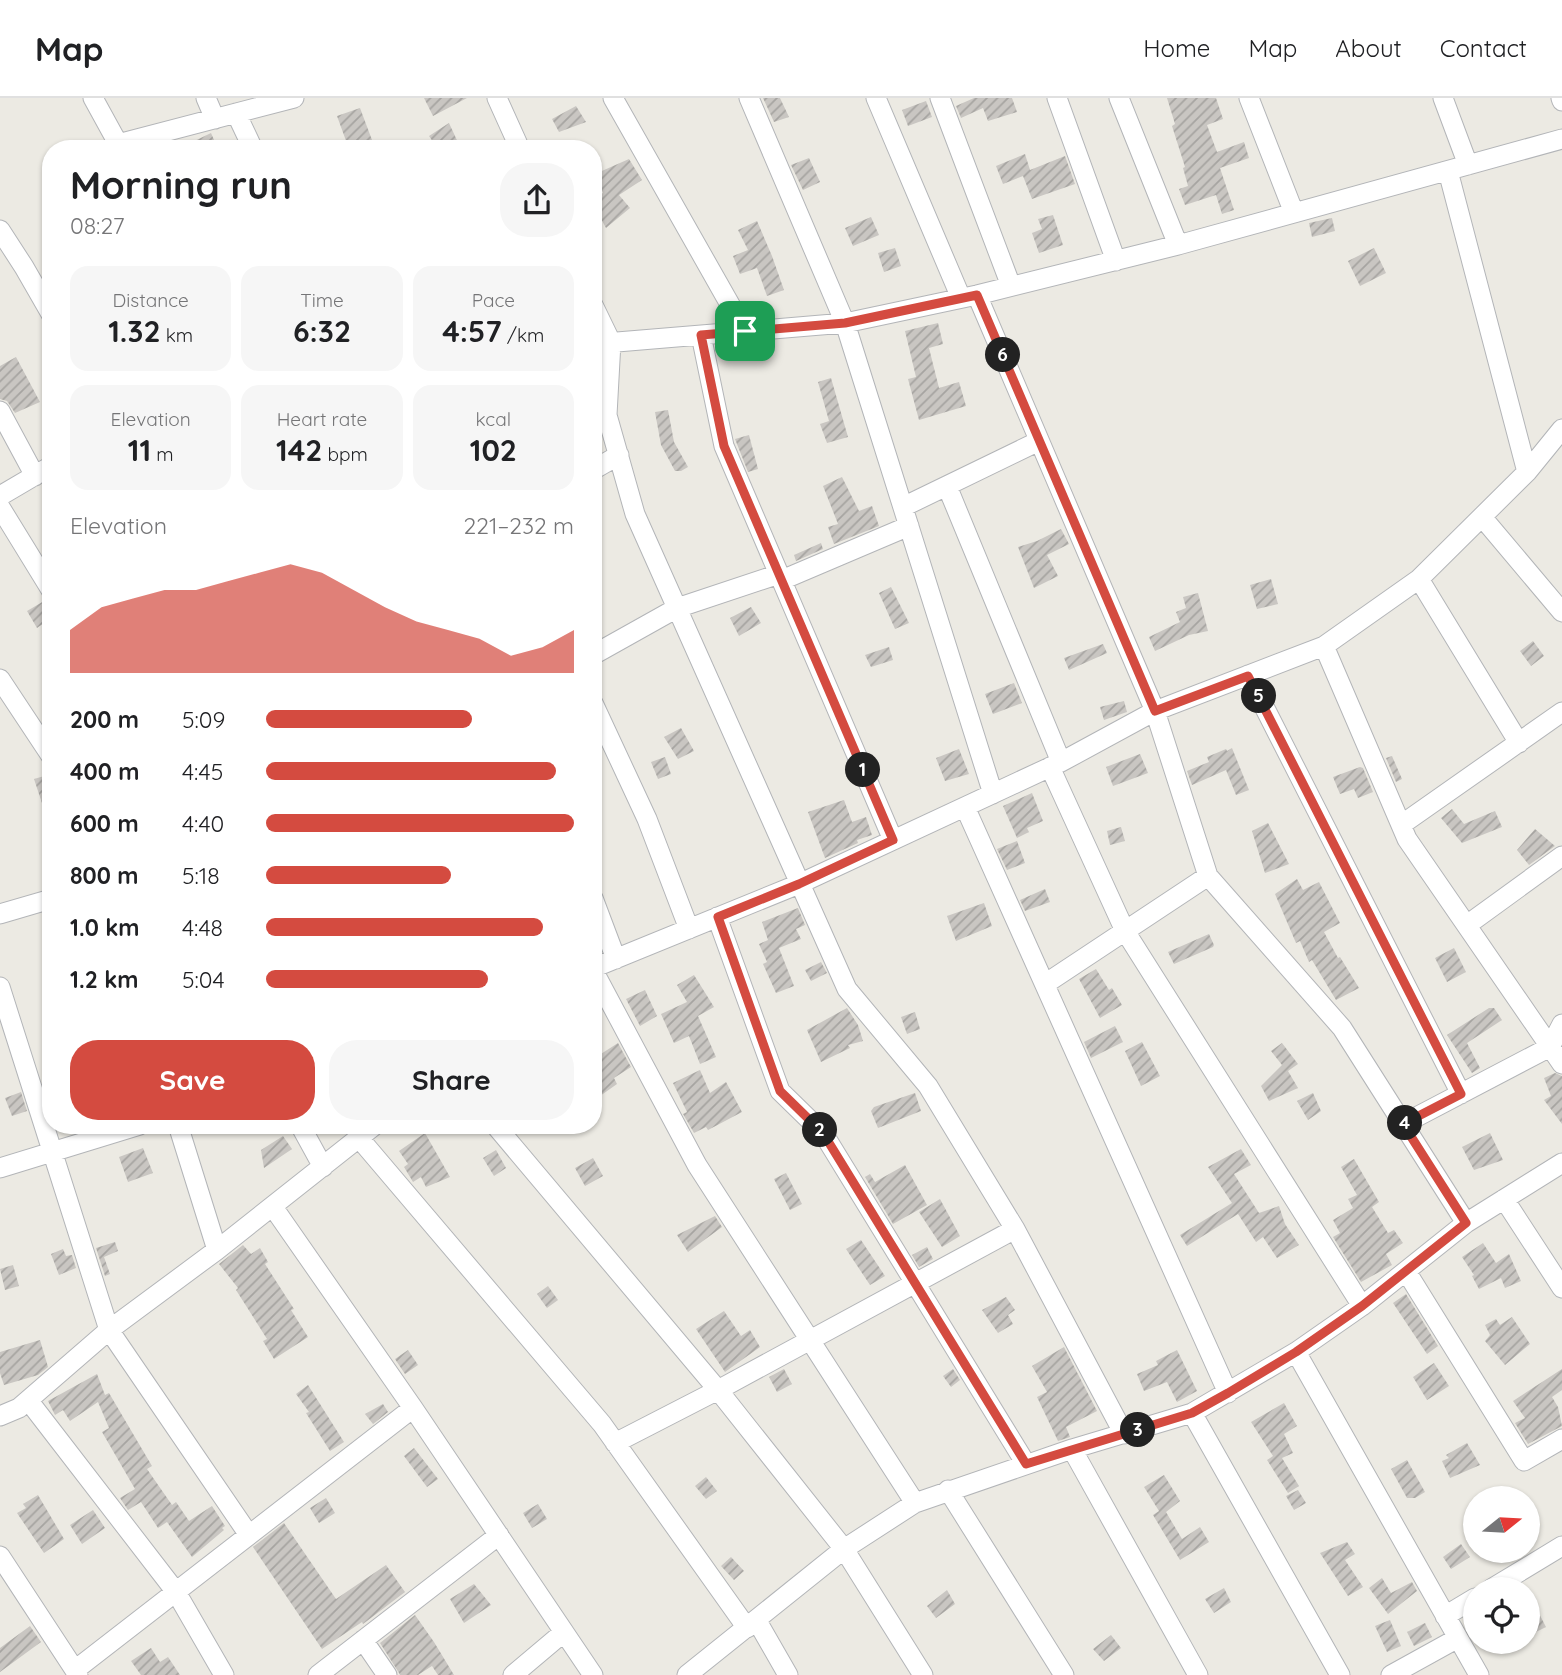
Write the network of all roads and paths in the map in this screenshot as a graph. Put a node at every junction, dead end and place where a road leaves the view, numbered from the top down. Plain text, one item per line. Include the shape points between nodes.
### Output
1 (93, 98) edge
2 (206, 98) edge
3 (294, 98) edge
4 (497, 98) edge
5 (613, 98) edge
6 (749, 98) edge
7 (876, 98) edge
8 (940, 98) edge
9 (1057, 98) edge
10 (1119, 98) edge
11 (1249, 98) edge
12 (1443, 98) edge
13 (236, 113) junction
14 (215, 119) junction
15 (1562, 139) edge
16 (115, 140) edge
17 (143, 140) edge
18 (249, 140) edge
19 (516, 140) edge
20 (1468, 165) junction
21 (1448, 171) junction
22 (1294, 213) junction
23 (0, 230) edge
24 (1178, 246) junction
25 (1116, 261) junction
26 (1011, 286) junction
27 (969, 296) junction
28 (42, 298) edge
29 (845, 323) junction
30 (745, 331) junction
31 (701, 335) junction
32 (602, 343) edge
33 (0, 411) edge
34 (1562, 429) edge
35 (1039, 441) junction
36 (619, 456) junction
37 (602, 465) edge
38 (42, 470) edge
39 (42, 472) edge
40 (1527, 472) junction
41 (947, 486) junction
42 (0, 496) edge
43 (0, 507) edge
44 (906, 517) junction
45 (1482, 517) junction
46 (42, 575) edge
47 (780, 577) junction
48 (1419, 579) junction
49 (677, 608) junction
50 (1562, 611) edge
51 (1324, 646) junction
52 (602, 650) edge
53 (1248, 676) junction
54 (0, 679) edge
55 (1155, 711) junction
56 (1562, 712) edge
57 (602, 722) edge
58 (42, 742) edge
59 (1519, 743) junction
60 (1055, 764) junction
61 (993, 794) junction
62 (965, 807) junction
63 (1401, 825) junction
64 (893, 840) junction
65 (1562, 856) edge
66 (1208, 876) junction
67 (799, 884) junction
68 (42, 901) edge
69 (0, 914) edge
70 (718, 917) junction
71 (602, 921) edge
72 (1467, 925) junction
73 (689, 929) junction
74 (1125, 931) junction
75 (616, 958) junction
76 (602, 965) edge
77 (1045, 984) junction
78 (602, 986) edge
79 (0, 987) edge
80 (1562, 1024) edge
81 (1550, 1047) junction
82 (1562, 1064) edge
83 (1461, 1094) junction
84 (42, 1123) edge
85 (1403, 1124) junction
86 (45, 1134) edge
87 (110, 1134) edge
88 (181, 1134) edge
89 (305, 1134) edge
90 (364, 1134) edge
91 (503, 1134) edge
92 (359, 1138) junction
93 (51, 1152) junction
94 (1562, 1164) edge
95 (323, 1167) junction
96 (0, 1168) edge
97 (1504, 1199) junction
98 (273, 1207) junction
99 (1466, 1223) junction
100 (1015, 1229) junction
101 (217, 1250) junction
102 (1406, 1271) junction
103 (915, 1283) junction
104 (1562, 1287) edge
105 (1362, 1306) junction
106 (109, 1330) junction
107 (810, 1340) junction
108 (1296, 1352) junction
109 (719, 1390) junction
110 (1228, 1393) junction
111 (28, 1400) junction
112 (413, 1408) junction
113 (1192, 1413) junction
114 (0, 1416) edge
115 (1124, 1434) junction
116 (1561, 1441) edge
117 (615, 1443) junction
118 (1072, 1449) junction
119 (1026, 1464) junction
120 (948, 1490) junction
121 (915, 1503) junction
122 (249, 1535) junction
123 (499, 1535) junction
124 (1562, 1546) edge
125 (844, 1549) junction
126 (0, 1556) edge
127 (1511, 1577) edge
128 (176, 1592) junction
129 (1463, 1605) edge
130 (1445, 1616) junction
131 (752, 1624) junction
132 (564, 1632) junction
133 (1458, 1639) junction
134 (363, 1640) junction
135 (76, 1673) edge
136 (224, 1675) edge
137 (318, 1675) edge
138 (387, 1675) edge
139 (513, 1675) edge
140 (593, 1675) edge
141 (687, 1675) edge
142 (788, 1675) edge
143 (923, 1675) edge
144 (1064, 1675) edge
145 (1198, 1675) edge
146 (1340, 1675) edge
147 (1391, 1675) edge
148 (1479, 1675) edge

1 - 16 street
2 - 14 street
3 - 13 street
4 - 19 street
5 - 30 street
6 - 29 street
7 - 27 street
8 - 26 street
9 - 25 street
10 - 24 street
11 - 22 street
12 - 20 street
13 - 14 street
13 - 18 street
14 - 17 street
15 - 20 street
20 - 21 street
21 - 22 street
21 - 40 street
22 - 24 street
23 - 28 street
24 - 25 street
25 - 26 street
26 - 27 street
27 - 29 street
27 - 35 street
29 - 30 street
29 - 44 street
30 - 31 street
31 - 32 street
31 - 47 street via 724,446
32 - 36 street via 607,415
33 - 38 street
34 - 40 street
35 - 41 street
35 - 55 street
36 - 37 street
36 - 49 street via 635,514
39 - 42 street
40 - 45 street
41 - 44 street
41 - 60 street
43 - 46 street
44 - 47 street
44 - 61 street
45 - 48 street
45 - 50 street
47 - 49 street
47 - 64 street
48 - 51 street
48 - 59 street
49 - 52 street
49 - 67 street
51 - 53 street
51 - 63 street
53 - 55 street
53 - 83 street
54 - 58 street
55 - 60 street
55 - 66 street
56 - 59 street
57 - 73 street via 647,820
59 - 63 street
60 - 61 street
60 - 74 street
61 - 62 street
62 - 64 street
62 - 77 street
63 - 72 street
64 - 67 street
65 - 72 street
66 - 74 street
66 - 85 street via 1342,1028
67 - 70 street
67 - 100 street via 847,989 928,1086
68 - 69 street
70 - 73 street
70 - 103 street via 780,1091 823,1133
71 - 75 street
72 - 81 street
73 - 75 street
74 - 77 street
74 - 105 street
75 - 76 street
77 - 110 street
78 - 107 street via 697,1165
79 - 84 street
80 - 81 street
81 - 82 street
81 - 83 street
83 - 85 street
85 - 99 street
86 - 93 street
87 - 93 street
88 - 101 street
89 - 95 street
90 - 92 street
91 - 109 street
92 - 95 street
92 - 117 street
93 - 96 street
93 - 106 street
94 - 97 street
95 - 98 street
97 - 99 street
97 - 104 street
98 - 101 street
98 - 112 street
99 - 102 street
100 - 103 street
100 - 115 street
101 - 106 street
102 - 105 street
102 - 116 street via 1524,1461
103 - 107 street
103 - 119 street
105 - 108 street
106 - 111 street
106 - 122 street
107 - 109 street
107 - 121 street
108 - 110 street
108 - 130 street
109 - 117 street
109 - 125 street
110 - 113 street
111 - 114 street
111 - 128 street
112 - 122 street
112 - 123 street
113 - 115 street
113 - 146 street
115 - 118 street
117 - 131 street
118 - 119 street
118 - 145 street
119 - 120 street
120 - 121 street
120 - 144 street
121 - 125 street
122 - 128 street
123 - 132 street
123 - 134 street
124 - 127 street
125 - 131 street
125 - 143 street
126 - 135 street
128 - 135 street
128 - 136 street
129 - 130 street
130 - 133 street
131 - 141 street
131 - 142 street
132 - 139 street
132 - 140 street
133 - 147 street
133 - 148 street
134 - 137 street
134 - 138 street

